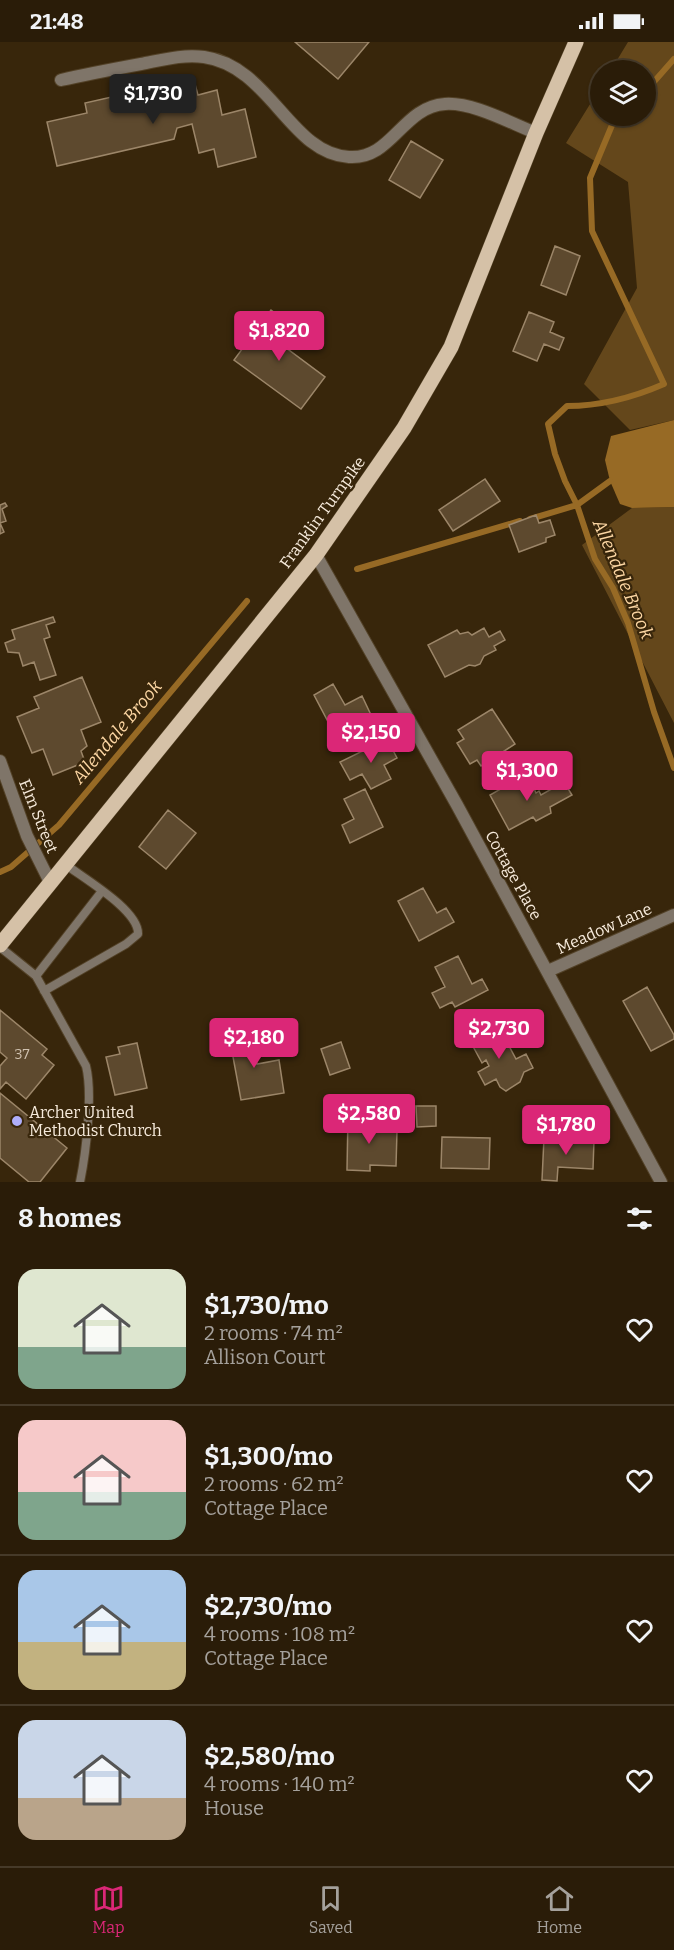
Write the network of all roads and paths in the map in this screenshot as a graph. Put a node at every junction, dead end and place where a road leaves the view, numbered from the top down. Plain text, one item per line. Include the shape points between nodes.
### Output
1 (576, 42) edge
2 (61, 80) dead end
3 (536, 133) junction
4 (316, 555) junction
5 (0, 761) edge
6 (65, 864) junction
7 (50, 882) junction
8 (102, 891) junction
9 (674, 915) edge
10 (0, 946) edge
11 (548, 971) junction
12 (36, 976) junction
13 (44, 991) junction
14 (80, 1182) edge
15 (661, 1182) edge

1 - 3 main road, Franklin Turnpike
2 - 3 street via 183,56 205,57 227,63 245,74 315,146 333,155 352,158 385,146 412,117 445,104 470,107
3 - 4 main road, Franklin Turnpike via 451,347 404,428
4 - 6 main road, Franklin Turnpike
4 - 11 street, Cottage Place
5 - 7 street, Elm Street via 27,836
6 - 7 main road, Franklin Turnpike
6 - 8 lane
7 - 10 main road, Franklin Turnpike
8 - 12 lane
8 - 13 lane via 130,915 138,934
9 - 11 street, Meadow Lane
10 - 12 lane
11 - 15 street, Cottage Place
12 - 13 lane
13 - 14 lane via 87,1071 88,1106

